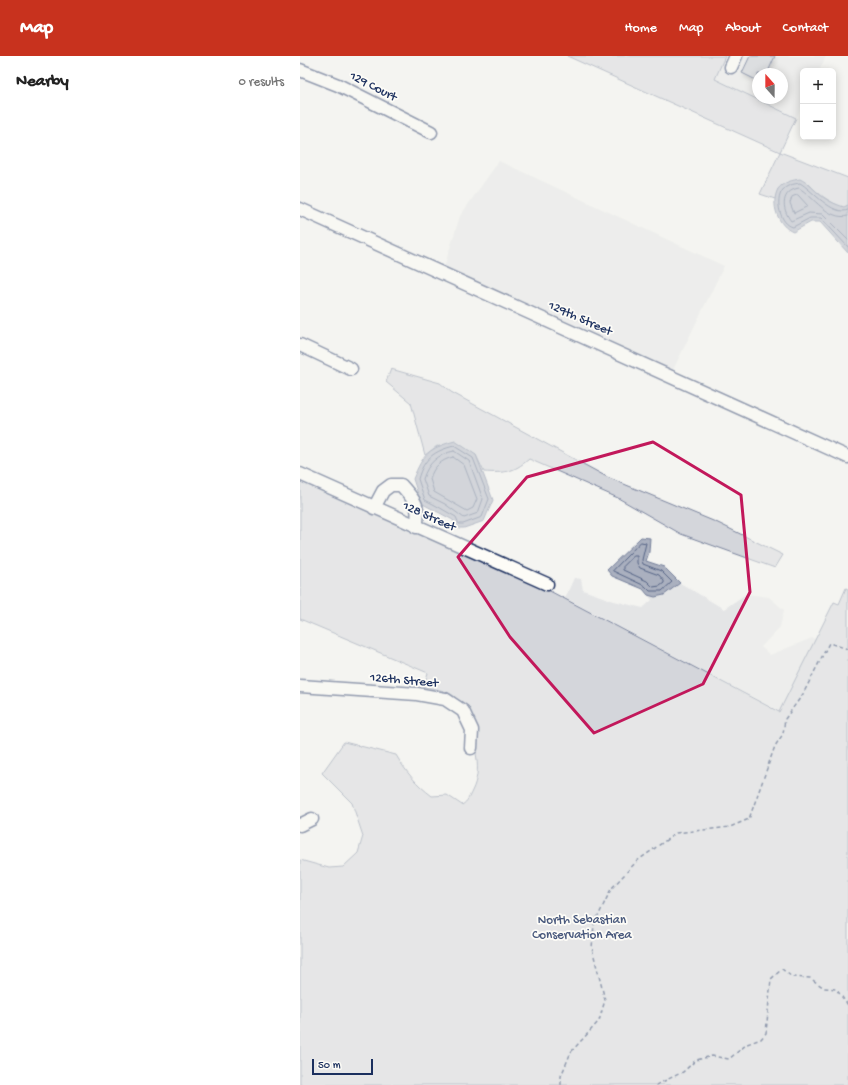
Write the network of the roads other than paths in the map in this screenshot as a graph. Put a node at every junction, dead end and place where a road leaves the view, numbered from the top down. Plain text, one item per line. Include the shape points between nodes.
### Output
1 (300, 70) edge
2 (431, 132) dead end
3 (300, 209) edge
4 (300, 345) edge
5 (351, 369) dead end
6 (848, 457) edge
7 (300, 474) edge
8 (374, 508) junction
9 (416, 526) junction
10 (547, 584) dead end
11 (300, 686) edge
12 (471, 748) dead end
13 (312, 819) dead end
14 (300, 825) edge

1 - 2 street, 129 Court via 338,85
3 - 6 street, 129th Street
4 - 5 street
7 - 8 street, 128 Street
8 - 9 street, 128 Street
8 - 9 street via 383,491 391,485 401,485 417,504 419,515
9 - 10 street, 128 Street
11 - 12 street, 126th Street via 417,694 444,699 463,712 472,730
13 - 14 street

